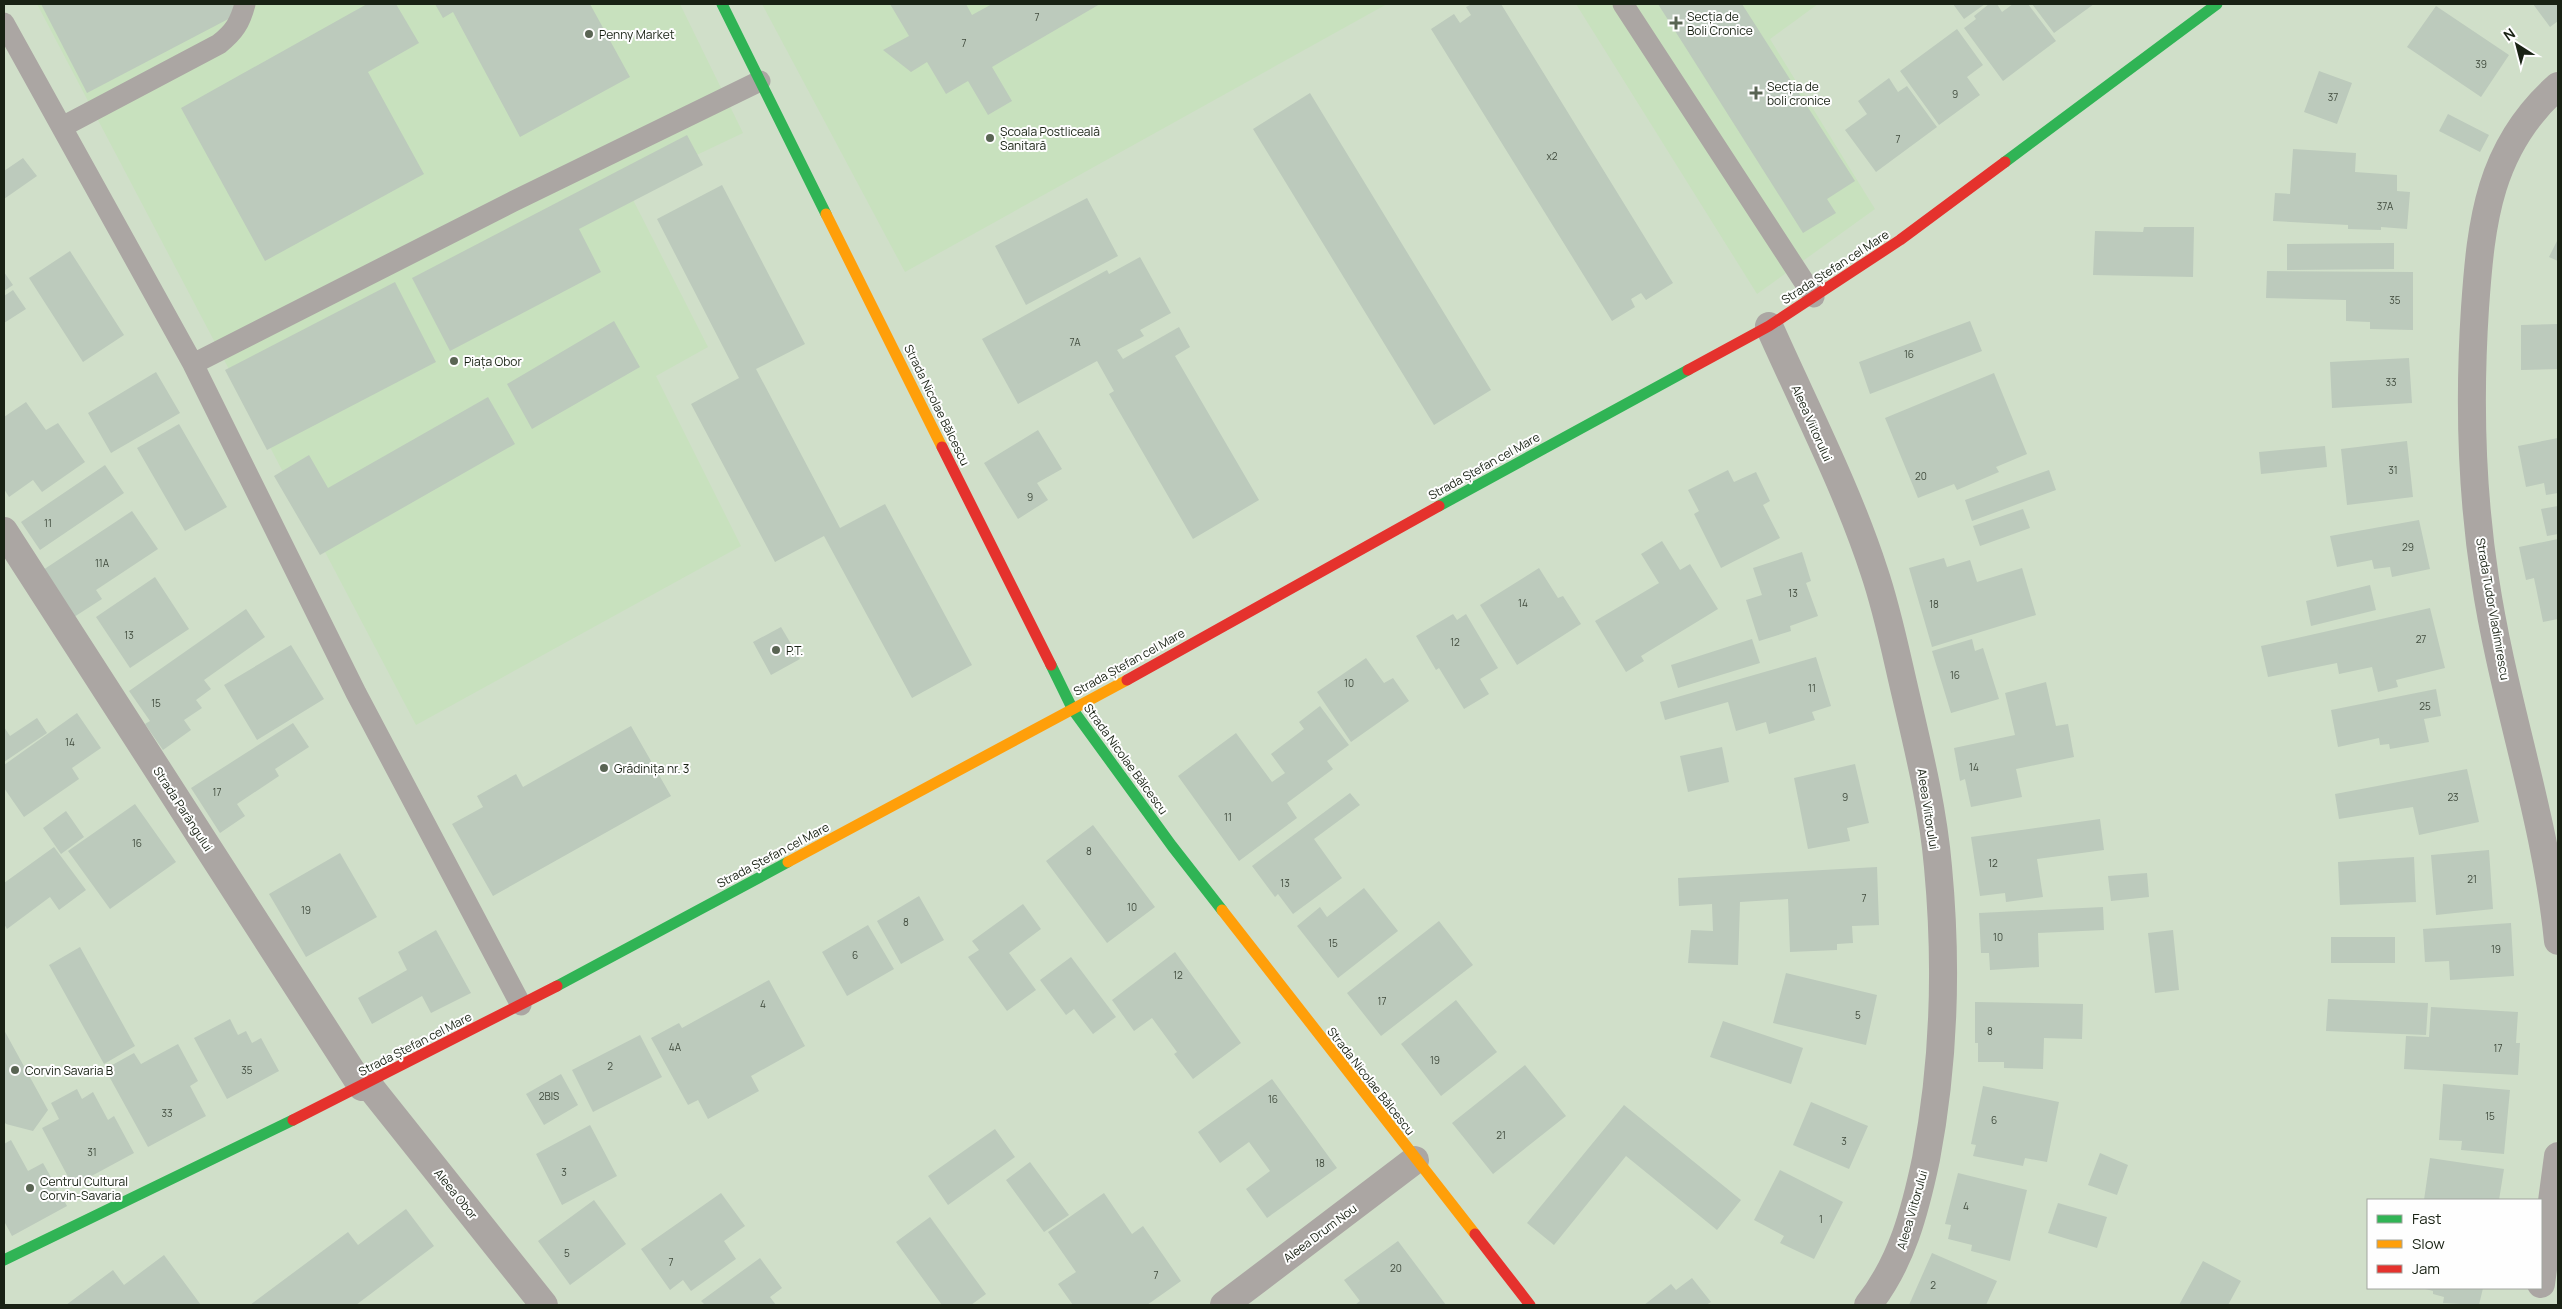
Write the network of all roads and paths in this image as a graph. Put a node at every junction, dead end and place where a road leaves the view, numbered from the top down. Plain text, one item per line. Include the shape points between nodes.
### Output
1 (245, 4) edge
2 (722, 4) edge
3 (1623, 4) edge
4 (2217, 4) edge
5 (4, 23) edge
6 (760, 81) junction
7 (2558, 86) edge
8 (62, 127) junction
9 (1814, 297) junction
10 (1769, 326) junction
11 (193, 364) junction
12 (4, 531) edge
13 (1073, 710) junction
14 (2558, 941) edge
15 (521, 1005) junction
16 (365, 1085) junction
17 (2558, 1156) edge
18 (1415, 1160) junction
19 (4, 1260) edge
20 (2542, 1276) edge
21 (2540, 1289) edge
22 (544, 1305) edge
23 (1224, 1305) edge
24 (1530, 1305) edge
25 (1868, 1305) edge
26 (2537, 1305) edge

1 - 8 lane via 240,22 219,44
2 - 6 street, Strada Nicolae Bălcescu
3 - 9 lane
4 - 9 street, Strada Ștefan cel Mare via 1900,240
5 - 8 lane
6 - 11 lane
6 - 13 street, Strada Nicolae Bălcescu
7 - 14 street, Strada Tudor Vladimirescu via 2538,104 2514,135 2497,171 2484,219 2471,368 2471,439 2485,580 2554,897
8 - 11 lane
9 - 10 street, Strada Ștefan cel Mare
10 - 13 street, Strada Ștefan cel Mare
10 - 25 street, Aleea Viitorului via 1874,571 1893,638 1926,785 1938,867 1941,1031 1934,1116 1918,1195 1901,1252
11 - 15 lane via 356,693
12 - 16 street, Strada Parângului
13 - 15 street, Strada Ștefan cel Mare
13 - 18 street, Strada Nicolae Bălcescu via 1172,846
15 - 16 street, Strada Ștefan cel Mare
16 - 19 street, Strada Ștefan cel Mare
16 - 22 street, Aleea Obor
17 - 20 street
18 - 23 street, Aleea Drum Nou
18 - 24 street, Strada Nicolae Bălcescu
21 - 26 street

